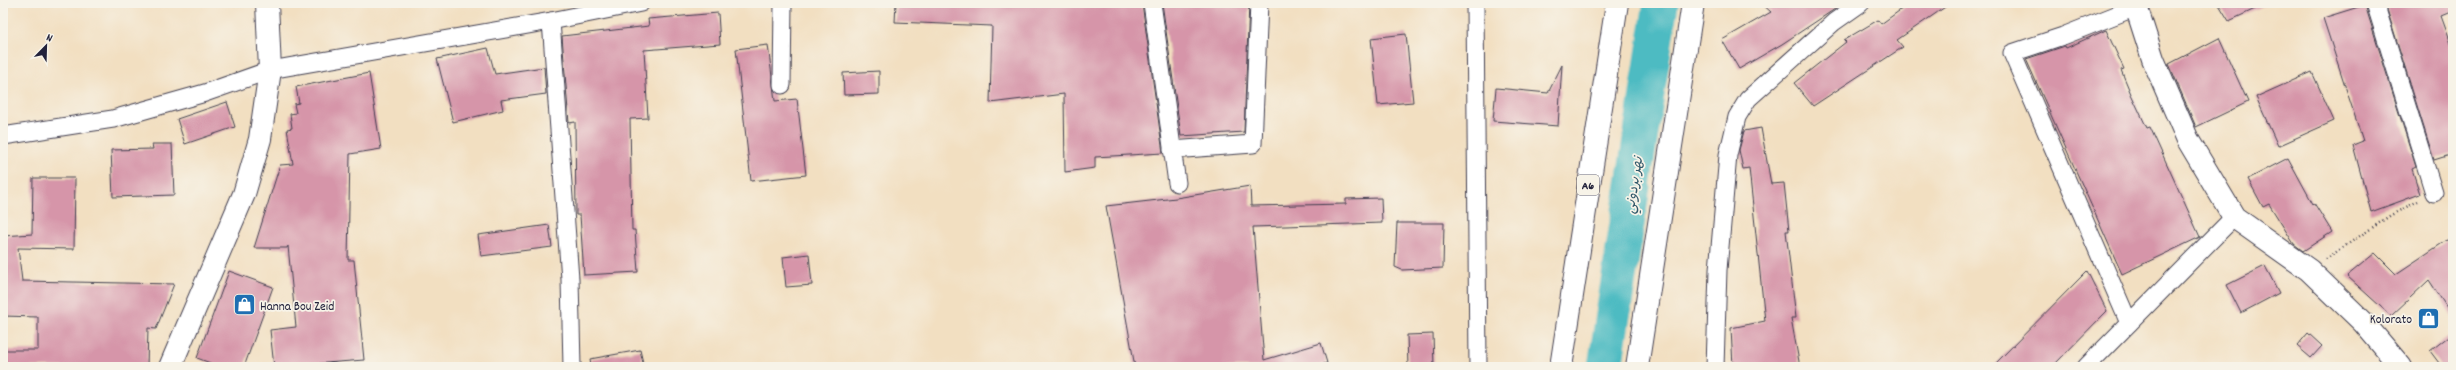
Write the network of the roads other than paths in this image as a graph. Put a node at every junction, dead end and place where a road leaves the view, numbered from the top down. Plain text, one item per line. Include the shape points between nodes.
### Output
1 (267, 3) edge
2 (641, 3) edge
3 (783, 3) edge
4 (1152, 3) edge
5 (1259, 3) edge
6 (1475, 3) edge
7 (1617, 3) edge
8 (1693, 3) edge
9 (1861, 3) edge
10 (2375, 3) edge
11 (2135, 5) edge
12 (551, 21) junction
13 (270, 70) junction
14 (782, 85) dead end
15 (3, 136) edge
16 (1172, 150) junction
17 (1177, 183) dead end
18 (2434, 193) road end
19 (2234, 217) junction
20 (1647, 300) junction
21 (2130, 323) junction
22 (170, 367) edge
23 (572, 367) edge
24 (1478, 367) edge
25 (1561, 367) edge
26 (1637, 367) edge
27 (1653, 367) edge
28 (1715, 367) edge
29 (2086, 367) edge
30 (2401, 367) edge

1 - 13 main road
2 - 12 street
3 - 14 street
4 - 16 street
5 - 16 street via 1253,144
6 - 24 street
7 - 25 main road, A6
8 - 20 main road
9 - 28 street via 1834,22 1748,99 1737,116 1728,155 1725,186 1718,270
10 - 18 street
11 - 19 main road via 2153,59 2188,140
11 - 21 street via 2063,36 2012,53
12 - 13 street
12 - 23 street via 570,279
13 - 15 street via 205,93 113,119
13 - 22 main road via 260,139 244,194
16 - 17 street
19 - 21 street
19 - 30 main road via 2309,270 2363,322
20 - 26 main road
20 - 27 main road via 1654,335
21 - 29 street

